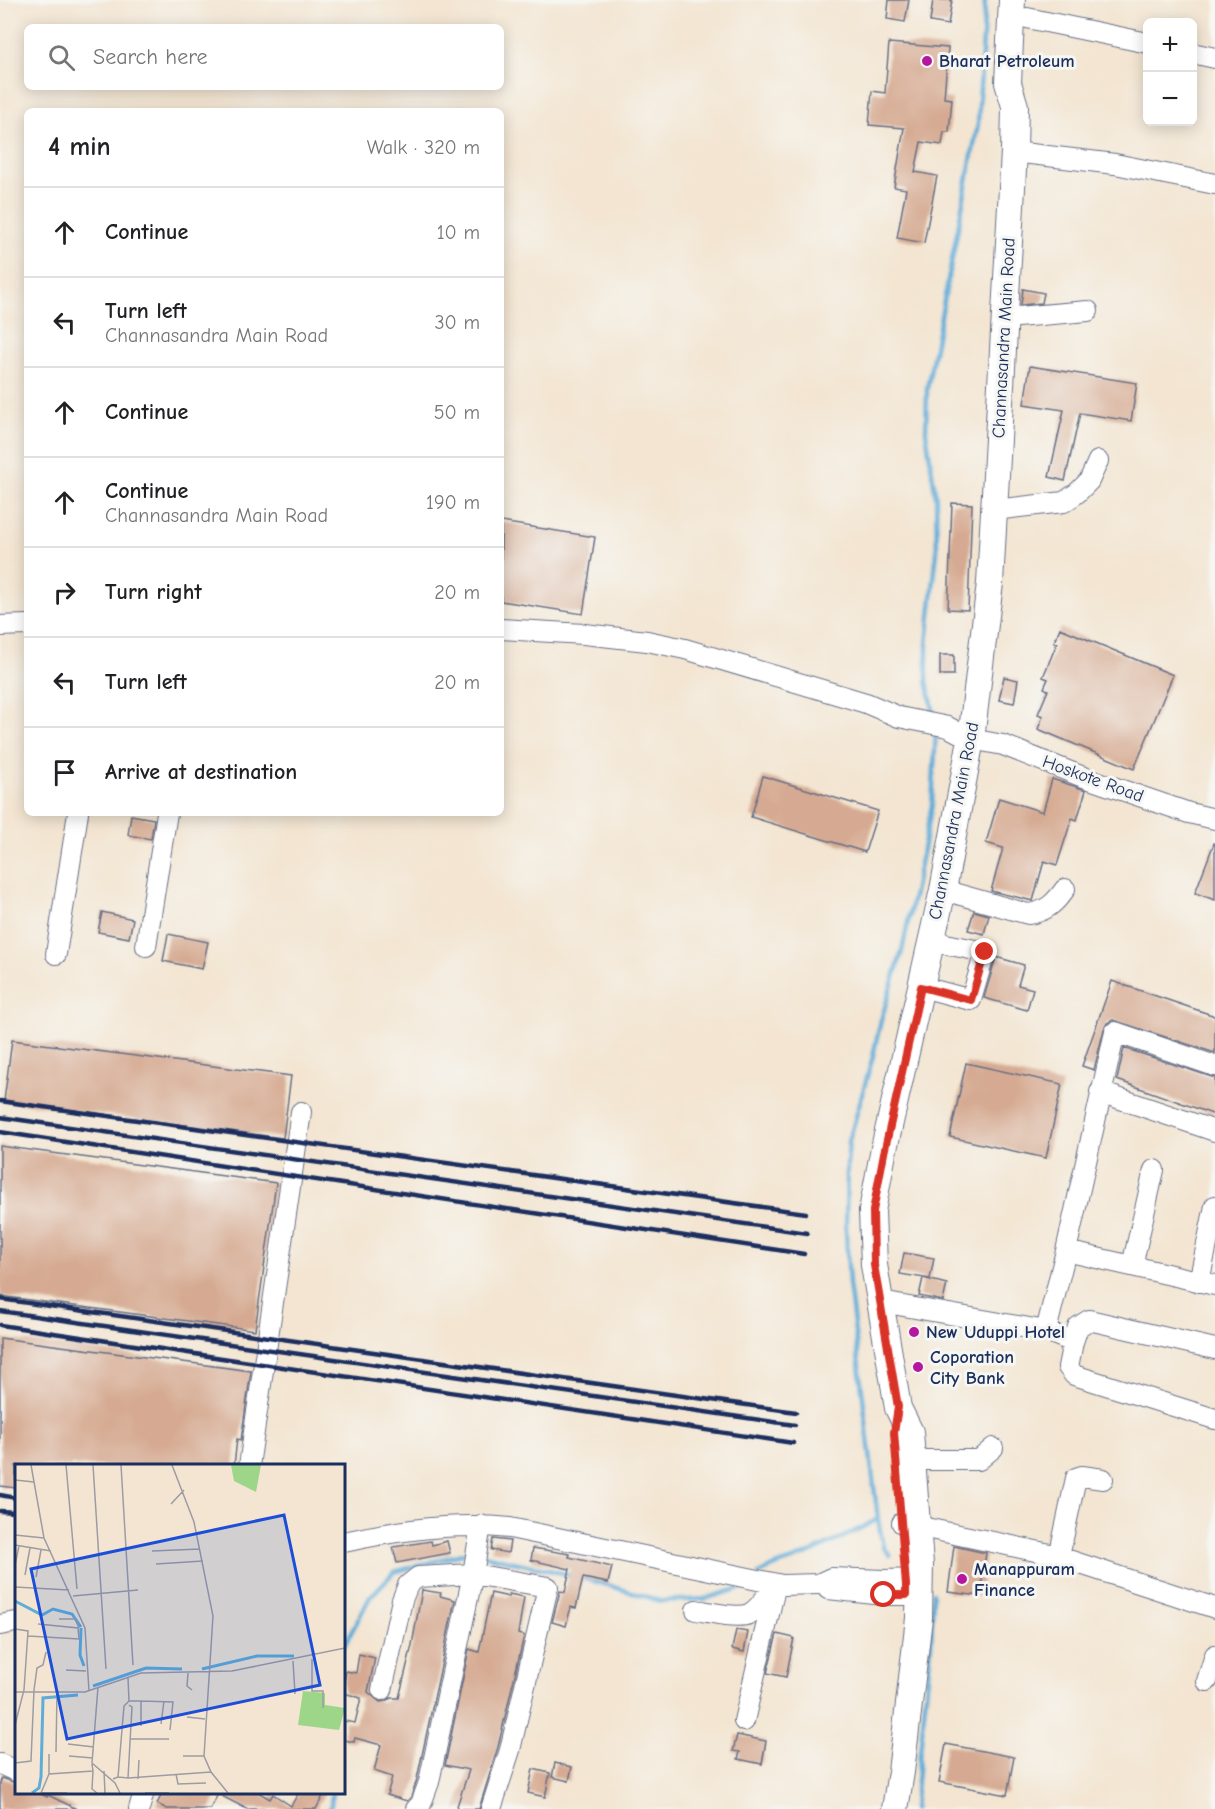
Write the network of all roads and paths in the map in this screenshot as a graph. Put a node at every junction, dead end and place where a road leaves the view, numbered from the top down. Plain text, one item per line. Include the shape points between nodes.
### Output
1 (1022, 6) edge
2 (1143, 42) edge
3 (1197, 54) edge
4 (1215, 58) edge
5 (1014, 152) junction
6 (1215, 184) edge
7 (1088, 311) dead end
8 (1005, 318) junction
9 (1098, 461) dead end
10 (994, 510) junction
11 (24, 625) edge
12 (0, 626) edge
13 (504, 629) edge
14 (971, 740) junction
15 (78, 816) edge
16 (167, 816) edge
17 (1215, 819) edge
18 (1065, 889) dead end
19 (943, 890) junction
20 (932, 941) junction
21 (146, 946) dead end
22 (56, 954) dead end
23 (921, 987) junction
24 (1215, 1066) edge
25 (1100, 1092) junction
26 (301, 1112) dead end
27 (1215, 1131) edge
28 (1154, 1170) dead end
29 (1215, 1206) edge
30 (1066, 1251) junction
31 (1132, 1266) junction
32 (1207, 1283) edge
33 (881, 1302) junction
34 (1046, 1331) junction
35 (1073, 1342) junction
36 (1215, 1349) edge
37 (898, 1407) junction
38 (1215, 1419) edge
39 (993, 1448) dead end
40 (912, 1460) junction
41 (249, 1464) edge
42 (1103, 1479) dead end
43 (909, 1524) junction
44 (481, 1525) junction
45 (345, 1542) edge
46 (1059, 1557) junction
47 (473, 1574) junction
48 (776, 1584) junction
49 (913, 1587) junction
50 (1215, 1608) edge
51 (696, 1611) dead end
52 (15, 1622) edge
53 (0, 1625) edge
54 (1215, 1655) edge
55 (1207, 1681) dead end
56 (382, 1690) dead end
57 (744, 1721) dead end
58 (0, 1764) edge
59 (15, 1772) edge
60 (143, 1794) edge
61 (139, 1809) edge
62 (416, 1809) edge
63 (491, 1809) edge
64 (879, 1809) edge
65 (895, 1809) edge

1 - 2 street
1 - 5 main road, Channasandra Main Road via 1024,87 1015,106
3 - 4 street
5 - 6 street via 1115,164
5 - 8 main road, Channasandra Main Road
7 - 8 street
8 - 10 main road, Channasandra Main Road
9 - 10 street via 1089,481 1064,502
10 - 14 main road, Channasandra Main Road via 990,583
11 - 12 street
13 - 14 street via 585,634 685,649 866,703 899,717 948,727
14 - 17 street, Hoskote Road via 1004,745 1078,775
14 - 19 main road, Channasandra Main Road
15 - 22 street
16 - 21 street
18 - 19 street via 1048,908 1028,914
19 - 20 main road, Channasandra Main Road
20 - 23 main road, Channasandra Main Road
20 - 23 street via 985,952 971,1000
23 - 33 main road, Channasandra Main Road via 873,1211 874,1265
24 - 25 street via 1115,1032
25 - 27 street
25 - 30 street
26 - 41 street
28 - 31 street
29 - 32 street
30 - 31 street
30 - 34 street
31 - 32 street
33 - 34 street
33 - 37 main road, Channasandra Main Road
34 - 35 street
35 - 36 street via 1078,1327 1089,1320
35 - 38 street via 1068,1367 1074,1375
37 - 40 main road, Channasandra Main Road via 910,1432
37 - 43 main road via 894,1433
39 - 40 street via 979,1460
40 - 43 main road, Channasandra Main Road
42 - 46 street via 1076,1478
43 - 46 street
43 - 49 main road, Channasandra Main Road
44 - 45 street via 395,1531
44 - 47 street
44 - 48 street
46 - 50 street
47 - 56 street via 418,1577 408,1585
47 - 62 street via 429,1782
47 - 63 street via 548,1587 510,1750
48 - 49 street via 818,1584 833,1591 884,1595
48 - 51 street via 749,1614
48 - 57 street
49 - 64 main road, Channasandra Main Road via 905,1616
49 - 65 main road, Channasandra Main Road
52 - 53 street
54 - 55 street
58 - 59 street
60 - 61 street

